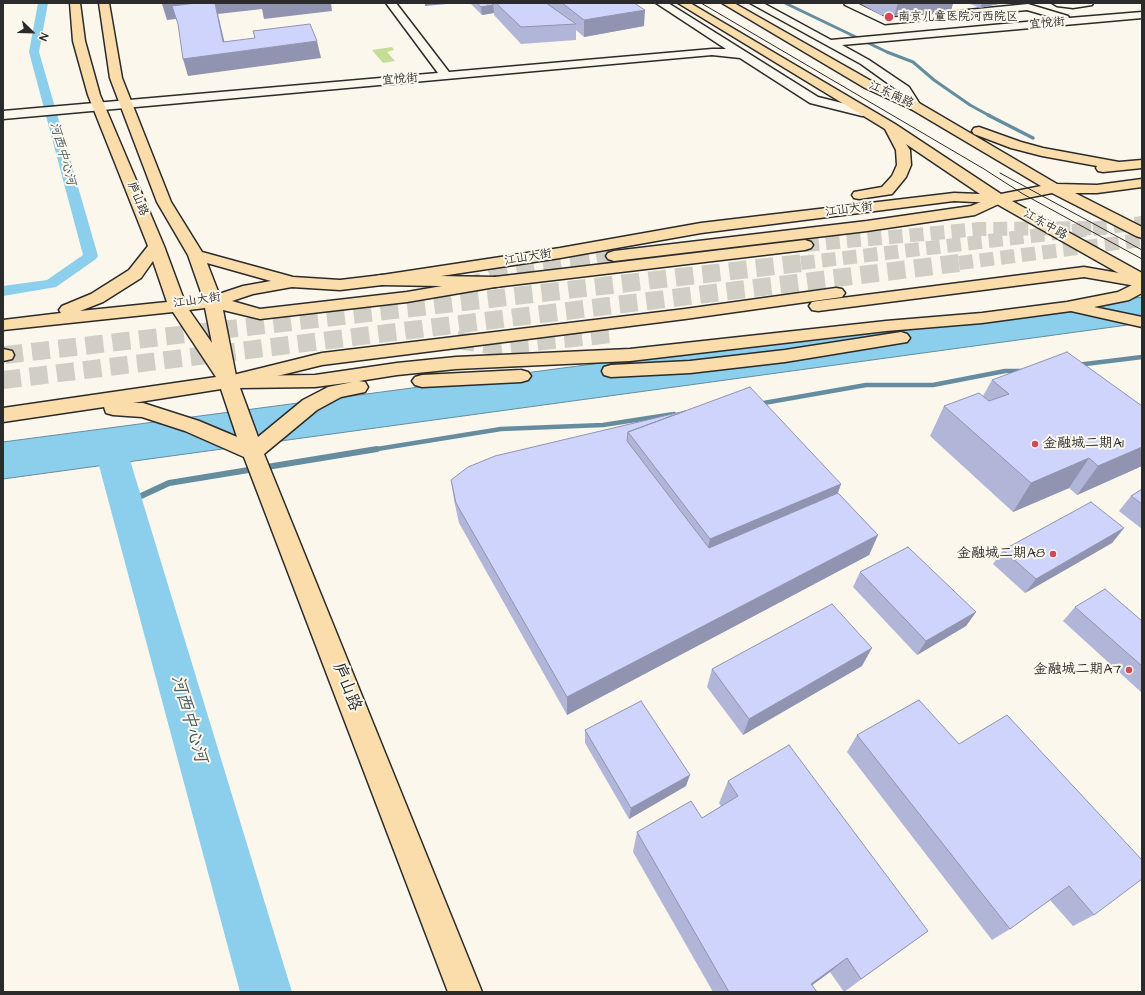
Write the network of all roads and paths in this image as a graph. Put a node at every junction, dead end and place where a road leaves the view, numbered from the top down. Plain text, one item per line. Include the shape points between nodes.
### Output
1 (75, 3) edge
2 (104, 3) edge
3 (391, 3) edge
4 (661, 3) edge
5 (683, 3) edge
6 (727, 3) edge
7 (755, 3) edge
8 (849, 3) edge
9 (959, 3) edge
10 (1057, 3) edge
11 (1088, 3) edge
12 (1027, 5) edge
13 (978, 12) junction
14 (1142, 15) edge
15 (1073, 21) junction
16 (719, 40) junction
17 (835, 43) junction
18 (742, 55) junction
19 (443, 72) junction
20 (125, 100) junction
21 (97, 102) junction
22 (3, 106) edge
23 (915, 106) junction
24 (41, 107) junction
25 (862, 112) junction
26 (3, 115) edge
27 (942, 121) junction
28 (890, 127) junction
29 (1142, 164) edge
30 (1117, 166) junction
31 (950, 168) joint
32 (1142, 183) edge
33 (1054, 188) junction
34 (998, 199) junction
35 (655, 221) dead end
36 (594, 232) dead end
37 (1142, 233) edge
38 (804, 245) tunnel mouth
39 (156, 246) junction
40 (196, 255) junction
41 (614, 256) tunnel mouth
42 (382, 280) junction
43 (1142, 281) edge
44 (292, 282) junction
45 (495, 282) junction
46 (340, 285) junction
47 (1142, 287) edge
48 (836, 292) dead end
49 (213, 302) junction
50 (177, 304) junction
51 (1067, 307) junction
52 (982, 318) junction
53 (42, 320) junction
54 (1142, 322) edge
55 (3, 324) edge
56 (612, 334) tunnel mouth
57 (315, 381) junction
58 (228, 382) junction
59 (358, 387) junction
60 (64, 406) junction
61 (3, 415) edge
62 (253, 452) junction
63 (465, 992) edge

1 - 21 main road, 庐山路 via 79,41
2 - 20 main road, 庐山路 via 116,78
3 - 19 street
4 - 16 street
5 - 25 main road, 江东南路
6 - 23 main road, 江东南路 via 869,85
7 - 17 street
8 - 13 street via 885,21
9 - 13 street
10 - 11 street
12 - 13 street
12 - 15 street
14 - 15 street, 宜悦街
15 - 17 street, 宜悦街
16 - 18 street
16 - 19 street, 宜悦街 via 713,46 702,48
17 - 23 street via 905,90
18 - 19 street, 宜悦街 via 712,52
18 - 25 street via 814,100
19 - 20 street, 宜悦街
20 - 21 street, 宜悦街
20 - 40 main road, 庐山路 via 164,202
21 - 24 street, 宜悦街
21 - 39 main road, 庐山路
22 - 24 street
23 - 27 main road, 江东南路
24 - 26 street
25 - 28 main road, 江东南路
27 - 30 main road via 1042,152
27 - 33 main road, 江东南路
28 - 31 main road, 江东南路
28 - 35 main road via 903,150 904,165 899,178 887,191
29 - 30 main road
30 - 33 main road via 1072,173
31 - 34 main road, 江东中路
32 - 33 main road, 江山大街 via 1097,189
33 - 34 main road, 江山大街
33 - 37 main road, 江东南路
34 - 41 main road via 975,210 960,213
34 - 42 main road, 江山大街 via 954,197 701,228
34 - 43 main road, 江东中路
36 - 46 main road via 377,272
38 - 45 main road
39 - 50 main road, 庐山路
39 - 53 main road via 135,274 97,298
40 - 44 main road
40 - 49 main road, 庐山路
42 - 45 main road
42 - 46 main road, 江山大街
43 - 56 main road via 1084,272
44 - 46 main road, 江山大街
44 - 49 main road, 江山大街 via 249,290
45 - 49 main road via 407,297 260,314
47 - 51 main road via 1123,296
48 - 58 main road via 685,314 322,359
49 - 50 main road, 江山大街
49 - 58 main road, 庐山路
50 - 53 main road, 江山大街
50 - 58 main road, 庐山路
51 - 52 main road
51 - 54 main road
52 - 57 main road via 886,326 630,355 456,363
52 - 59 main road via 888,341 690,367 434,380
53 - 55 main road, 江山大街
57 - 58 main road
57 - 59 main road
58 - 60 main road
58 - 62 main road, 庐山路
59 - 62 main road via 335,392 310,405
60 - 61 main road
60 - 62 main road via 143,410 192,426
62 - 63 main road, 庐山路

